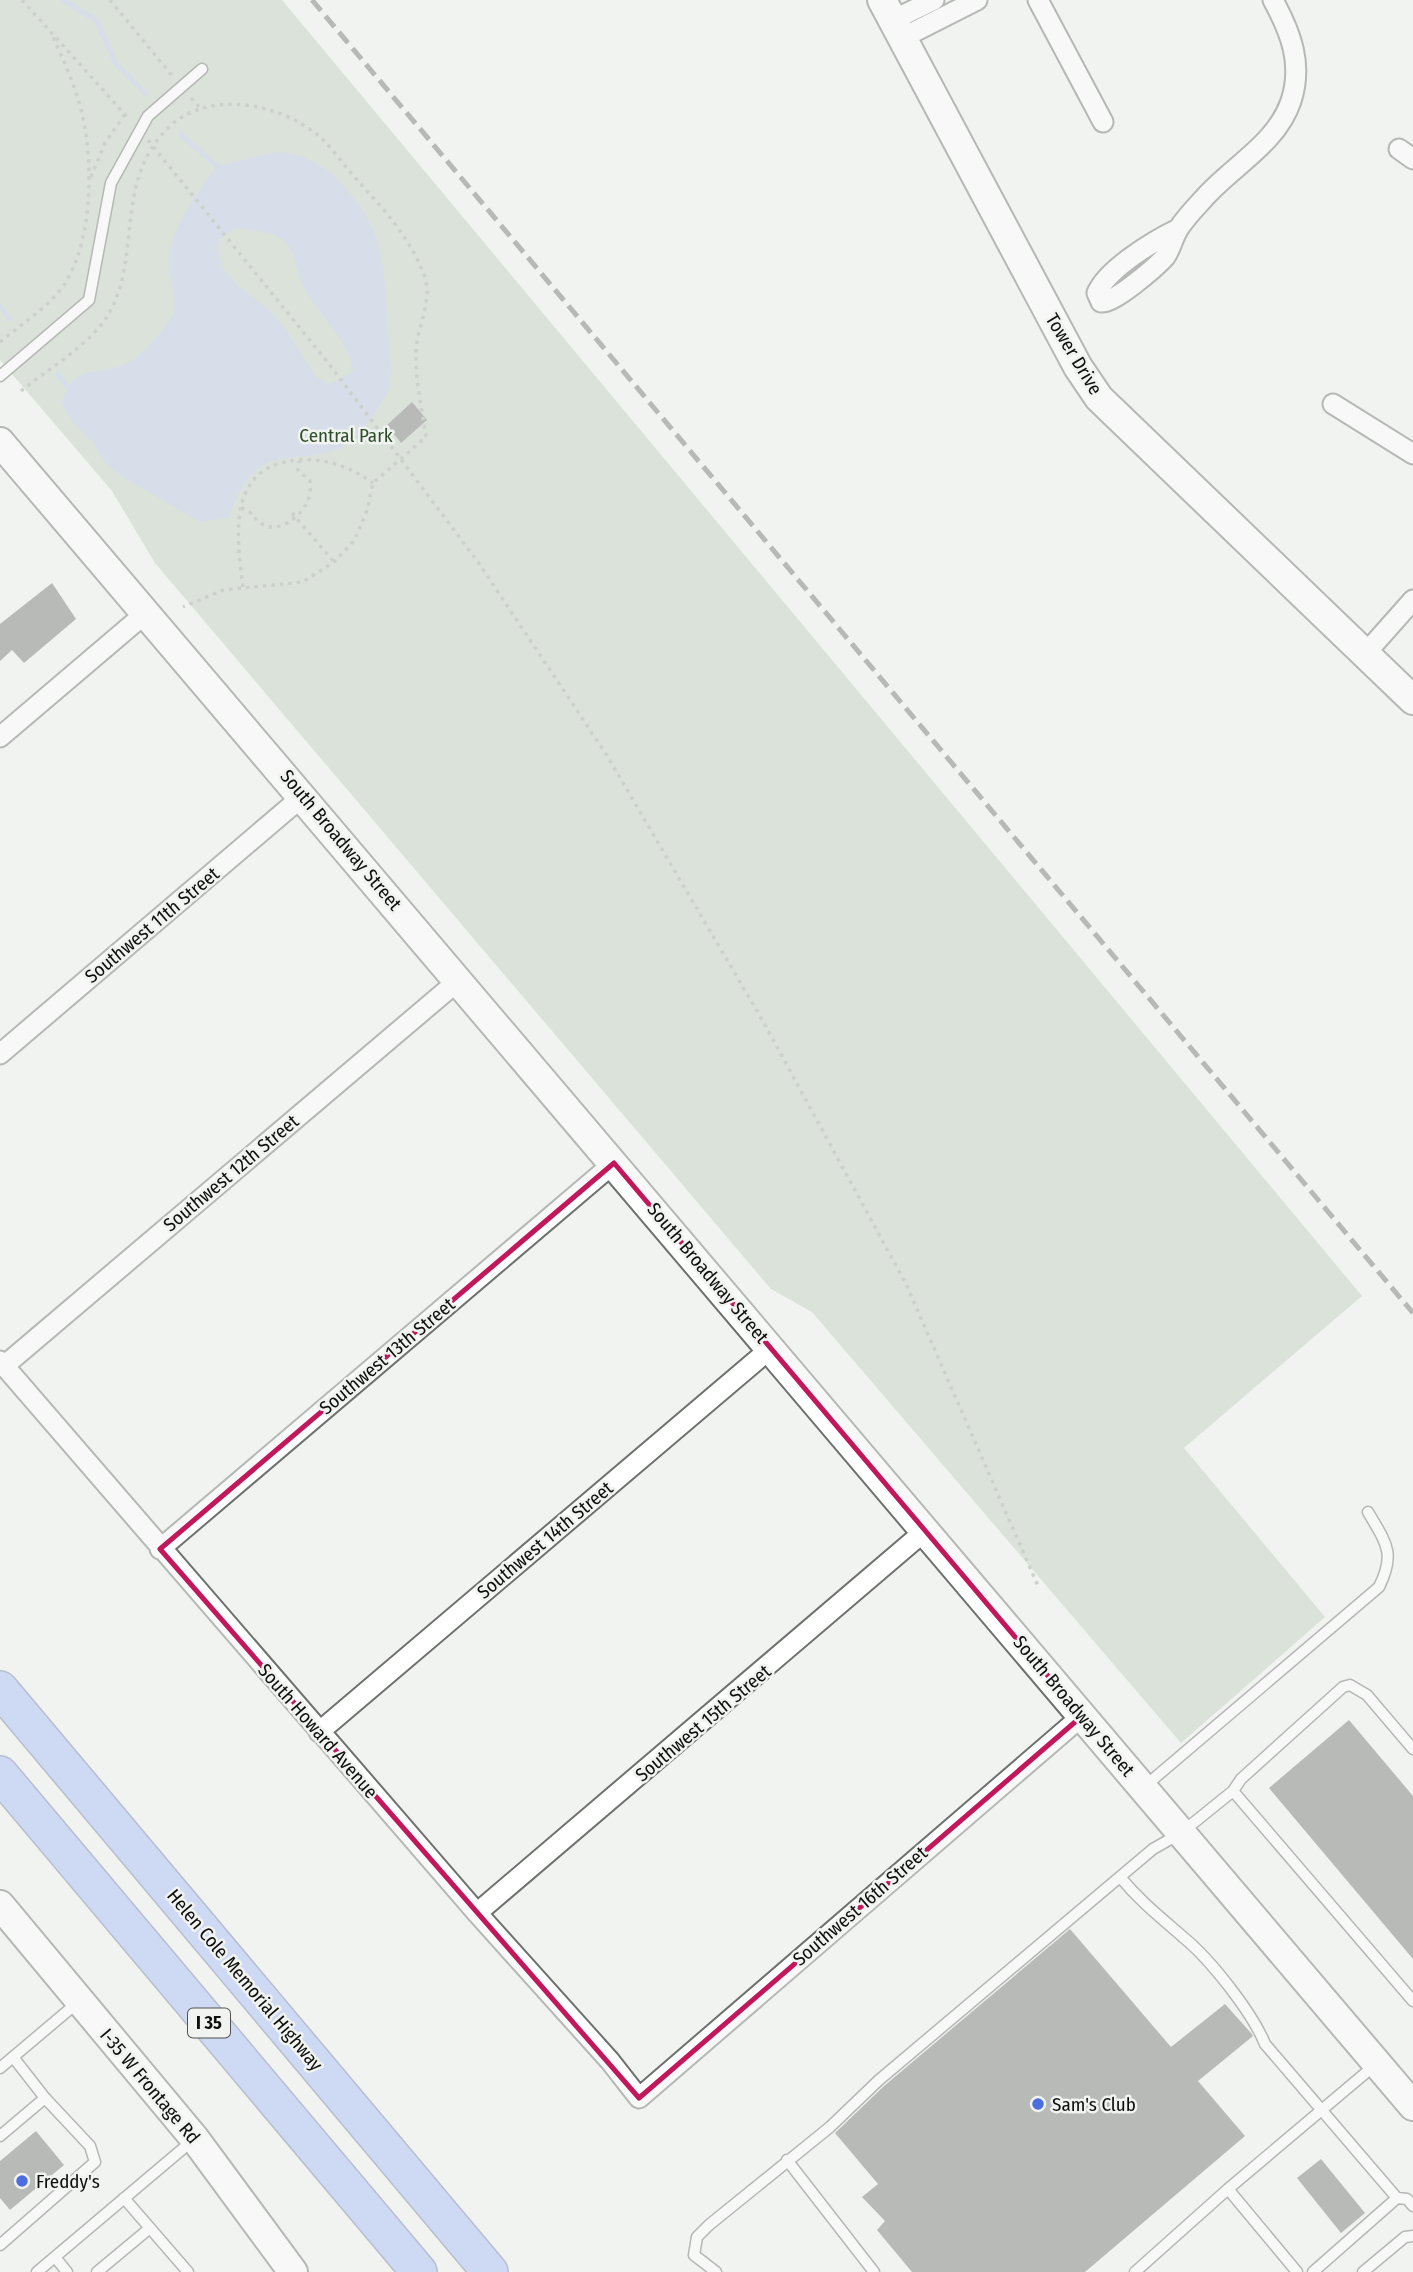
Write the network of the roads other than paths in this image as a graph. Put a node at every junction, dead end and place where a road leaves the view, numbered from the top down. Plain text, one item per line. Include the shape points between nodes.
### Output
1 (934, 0) edge
2 (977, 0) edge
3 (1038, 0) edge
4 (1273, 0) edge
5 (892, 19) edge
6 (202, 69) dead end
7 (1103, 122) dead end
8 (1178, 229) dead end
9 (0, 376) edge
10 (1333, 404) dead end
11 (0, 442) edge
12 (1413, 454) edge
13 (1413, 600) edge
14 (147, 612) junction
15 (1365, 654) junction
16 (1413, 700) edge
17 (0, 737) edge
18 (303, 796) junction
19 (459, 980) junction
20 (0, 1054) edge
21 (614, 1163) junction
22 (771, 1348) junction
23 (2, 1364) edge
24 (1368, 1512) dead end
25 (926, 1530) junction
26 (160, 1549) junction
27 (0, 1689) edge
28 (1082, 1716) junction
29 (319, 1731) junction
30 (1413, 1749) edge
31 (0, 1774) edge
32 (1143, 1788) junction
33 (1233, 1791) junction
34 (1181, 1833) junction
35 (1120, 1877) junction
36 (0, 1905) edge
37 (477, 1913) junction
38 (80, 2000) junction
39 (1413, 2001) edge
40 (13, 2057) junction
41 (1377, 2064) junction
42 (0, 2068) edge
43 (1407, 2094) edge
44 (45, 2098) junction
45 (639, 2098) joint
46 (1323, 2108) junction
47 (0, 2136) edge
48 (195, 2139) junction
49 (786, 2160) junction
50 (1228, 2189) junction
51 (124, 2198) junction
52 (1397, 2198) junction
53 (1413, 2206) edge
54 (150, 2228) junction
55 (1413, 2236) edge
56 (0, 2245) edge
57 (55, 2257) junction
58 (488, 2268) edge
59 (37, 2272) edge
60 (68, 2272) edge
61 (97, 2272) edge
62 (188, 2272) edge
63 (293, 2272) edge
64 (419, 2272) edge
65 (716, 2272) edge
66 (874, 2272) edge
67 (1135, 2272) edge
68 (1297, 2272) edge
69 (1312, 2272) edge
70 (1363, 2272) edge

1 - 5 street
2 - 5 street
3 - 7 street
4 - 8 street via 1294,47 1297,65 1291,102 1271,136 1208,193
5 - 15 main road, Tower Drive via 1078,367 1099,398
6 - 9 lane via 148,116 111,183 89,300
10 - 12 street
11 - 14 main road, South Broadway Street
13 - 15 street
14 - 17 street
14 - 18 main road, South Broadway Street
15 - 16 main road, Tower Drive
18 - 19 main road, South Broadway Street
18 - 20 street, Southwest 11th Street
19 - 21 main road, South Broadway Street
19 - 23 street, Southwest 12th Street
21 - 22 main road, South Broadway Street
21 - 26 street, Southwest 13th Street
22 - 25 main road, South Broadway Street
22 - 29 street, Southwest 14th Street
23 - 26 street, South Howard Avenue
24 - 32 lane via 1388,1547 1386,1572 1378,1587
25 - 28 main road, South Broadway Street
25 - 37 street, Southwest 15th Street
26 - 29 street, South Howard Avenue
27 - 58 highway, Helen Cole Memorial Highway
28 - 32 main road, South Broadway Street
28 - 45 street, Southwest 16th Street
29 - 37 street, South Howard Avenue
30 - 33 lane via 1367,1695 1350,1685 1241,1779
31 - 64 highway, I 35
32 - 34 main road, South Broadway Street
33 - 34 lane
33 - 39 lane
34 - 35 lane
34 - 41 main road, South Broadway Street
35 - 46 lane via 1143,1905 1185,1938 1256,2021 1265,2044
35 - 49 lane via 878,2080 831,2127
36 - 38 main road, I-35 W Frontage Rd
37 - 45 street, South Howard Avenue
38 - 40 lane
38 - 48 main road, I-35 W Frontage Rd
40 - 42 lane
40 - 44 lane
41 - 43 main road, South Broadway Street
41 - 46 lane
44 - 47 lane
44 - 56 lane via 90,2146 94,2162
46 - 50 lane
46 - 52 lane
48 - 51 lane
48 - 63 main road, I-35 W Frontage Rd
49 - 65 lane via 697,2237 694,2255
49 - 66 lane
50 - 67 lane
50 - 68 lane
51 - 54 lane
51 - 57 lane
52 - 53 lane via 1407,2199
52 - 69 lane
54 - 61 lane
54 - 62 lane
55 - 70 lane via 1405,2237
57 - 59 lane
57 - 60 lane

